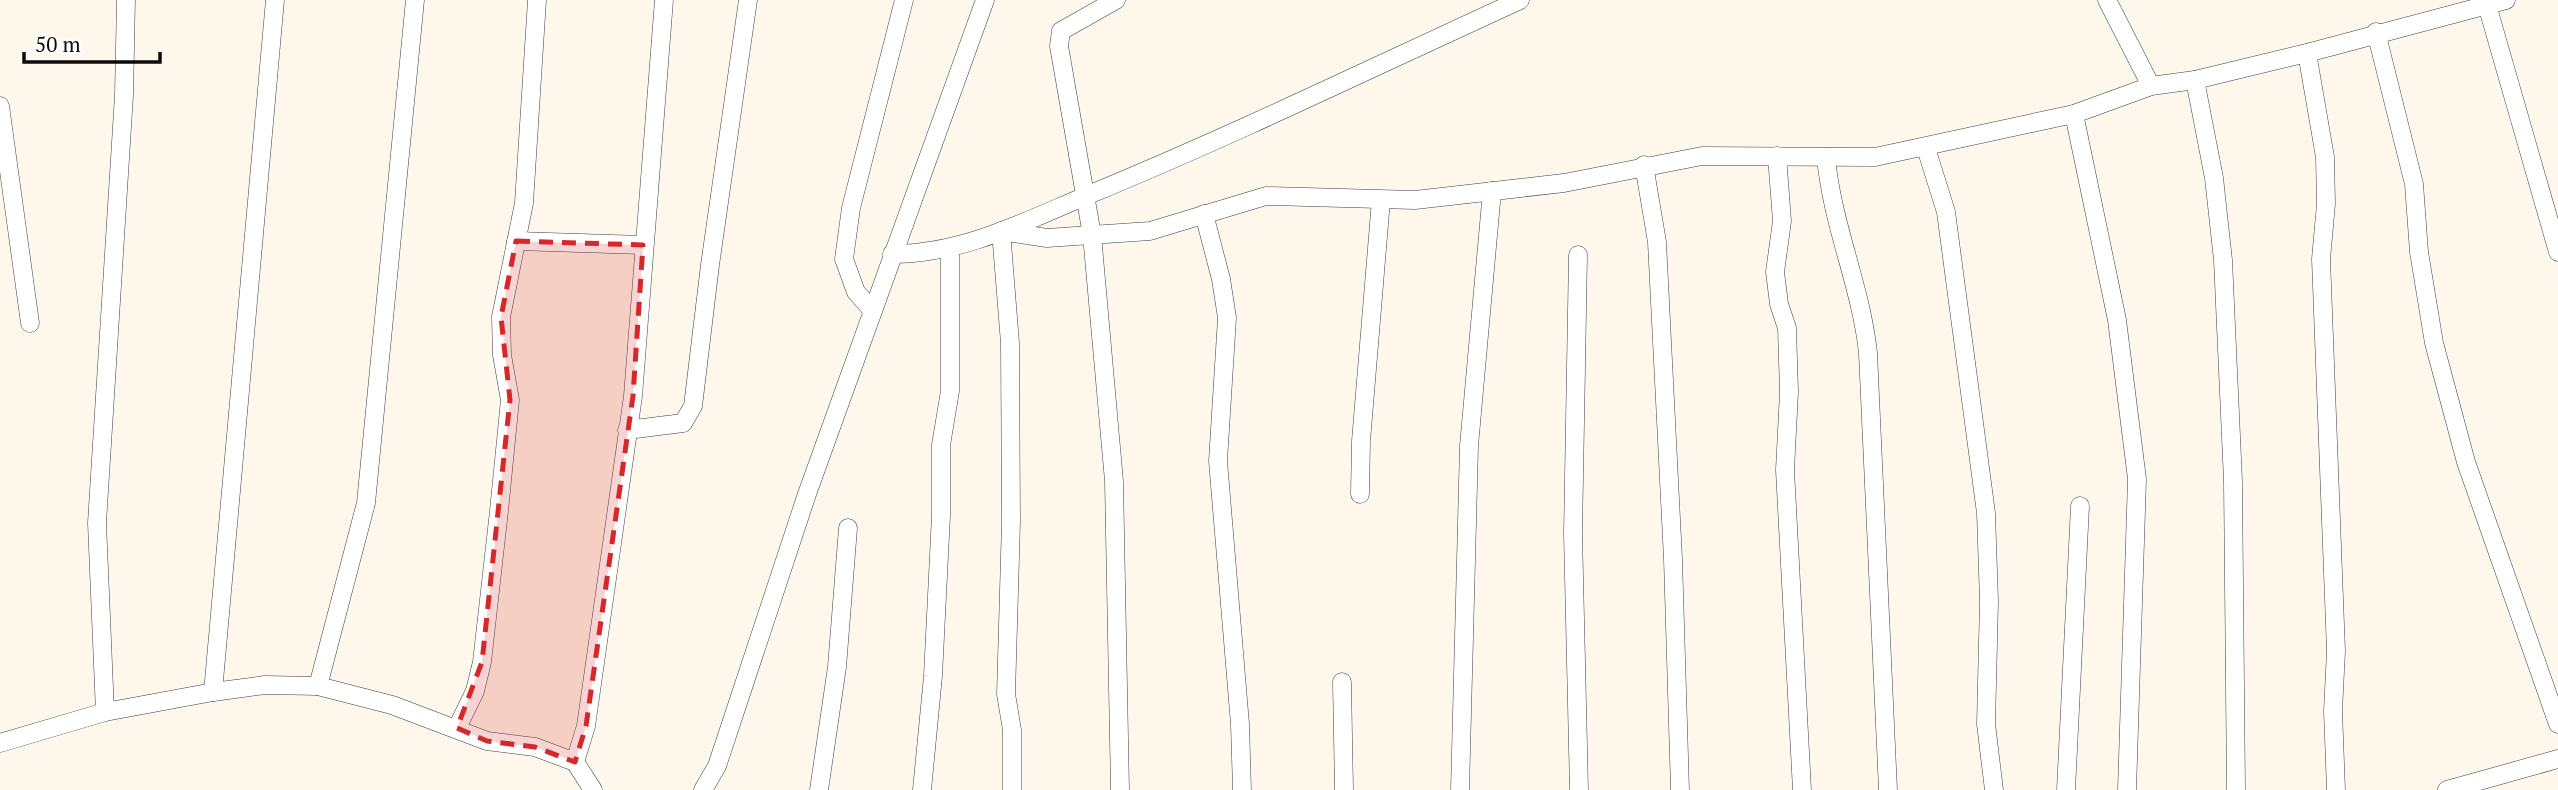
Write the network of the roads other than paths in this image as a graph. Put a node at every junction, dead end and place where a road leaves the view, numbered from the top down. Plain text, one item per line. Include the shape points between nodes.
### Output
1 (126, 0) edge
2 (275, 0) edge
3 (415, 0) edge
4 (537, 0) edge
5 (664, 0) edge
6 (748, 0) edge
7 (904, 0) edge
8 (985, 0) edge
9 (1116, 0) edge
10 (1520, 0) edge
11 (2107, 0) edge
12 (2506, 0) edge
13 (2487, 5) junction
14 (2376, 32) junction
15 (2307, 53) junction
16 (2195, 80) junction
17 (2151, 86) junction
18 (0, 106) edge
19 (2074, 114) junction
20 (1926, 148) junction
21 (1777, 156) junction
22 (1826, 157) junction
23 (1644, 165) junction
24 (1492, 191) junction
25 (1083, 197) junction
26 (1381, 200) junction
27 (1204, 214) junction
28 (1001, 231) junction
29 (1092, 235) junction
30 (516, 241) junction
31 (643, 245) junction
32 (950, 248) junction
33 (2558, 252) edge
34 (892, 254) junction
35 (1578, 256) dead end
36 (872, 310) junction
37 (30, 323) dead end
38 (627, 430) junction
39 (1360, 494) dead end
40 (2080, 506) dead end
41 (848, 528) dead end
42 (1342, 682) dead end
43 (318, 687) junction
44 (213, 692) junction
45 (105, 712) junction
46 (2558, 724) edge
47 (457, 728) junction
48 (0, 743) edge
49 (2558, 759) edge
50 (575, 762) junction
51 (593, 790) edge
52 (703, 790) edge
53 (819, 790) edge
54 (922, 790) edge
55 (1012, 790) edge
56 (1120, 790) edge
57 (1242, 790) edge
58 (1343, 790) edge
59 (1460, 790) edge
60 (1578, 790) edge
61 (1679, 790) edge
62 (1802, 790) edge
63 (1888, 790) edge
64 (1994, 790) edge
65 (2066, 790) edge
66 (2127, 790) edge
67 (2236, 790) edge
68 (2336, 790) edge
69 (2447, 790) edge

1 - 45 street via 97,523
2 - 44 street
3 - 43 street via 366,503
4 - 30 street via 524,203
5 - 31 street
6 - 38 street via 693,406 683,423
7 - 36 street via 851,208 844,259 856,292
8 - 34 street
9 - 25 street via 1061,31 1059,46
10 - 25 street via 1187,154
11 - 17 street
12 - 13 street
13 - 14 street
13 - 33 street
14 - 15 street
14 - 46 street via 2414,184 2419,252 2434,343 2466,462
15 - 16 street
15 - 68 street via 2325,157 2321,259 2336,651
16 - 17 street
16 - 67 street via 2214,178 2223,260 2234,481
17 - 19 street
18 - 37 street
19 - 20 street
19 - 66 street via 2117,320 2137,479
20 - 22 street via 1875,157
20 - 64 street via 1946,212 1986,513 1986,724
21 - 22 street
21 - 23 street via 1702,156
21 - 62 street via 1782,221 1775,272 1787,328 1785,470
22 - 63 street via 1830,198 1865,324 1868,353
23 - 24 street via 1564,183
23 - 61 street via 1657,242 1674,559
24 - 26 street
24 - 59 street via 1469,446
25 - 28 street
25 - 29 street
26 - 27 street via 1266,196
26 - 39 street
27 - 29 street via 1150,231
27 - 57 street via 1227,318 1218,461
28 - 29 street via 1047,238
28 - 32 street
28 - 55 street via 1010,343 1006,694 1012,730
29 - 56 street via 1114,481
30 - 31 street
30 - 47 street via 501,317 510,400 482,662 475,691
31 - 38 street
32 - 34 street
32 - 54 street via 950,391 941,445 942,515
34 - 36 street
35 - 60 street via 1573,534
36 - 52 street via 717,766
38 - 50 street via 586,726
40 - 65 street
41 - 53 street via 837,667
42 - 58 street
43 - 44 street via 265,685
43 - 47 street via 392,705
44 - 45 street
45 - 48 street
47 - 50 street via 487,741 535,747
49 - 69 street
50 - 51 street

